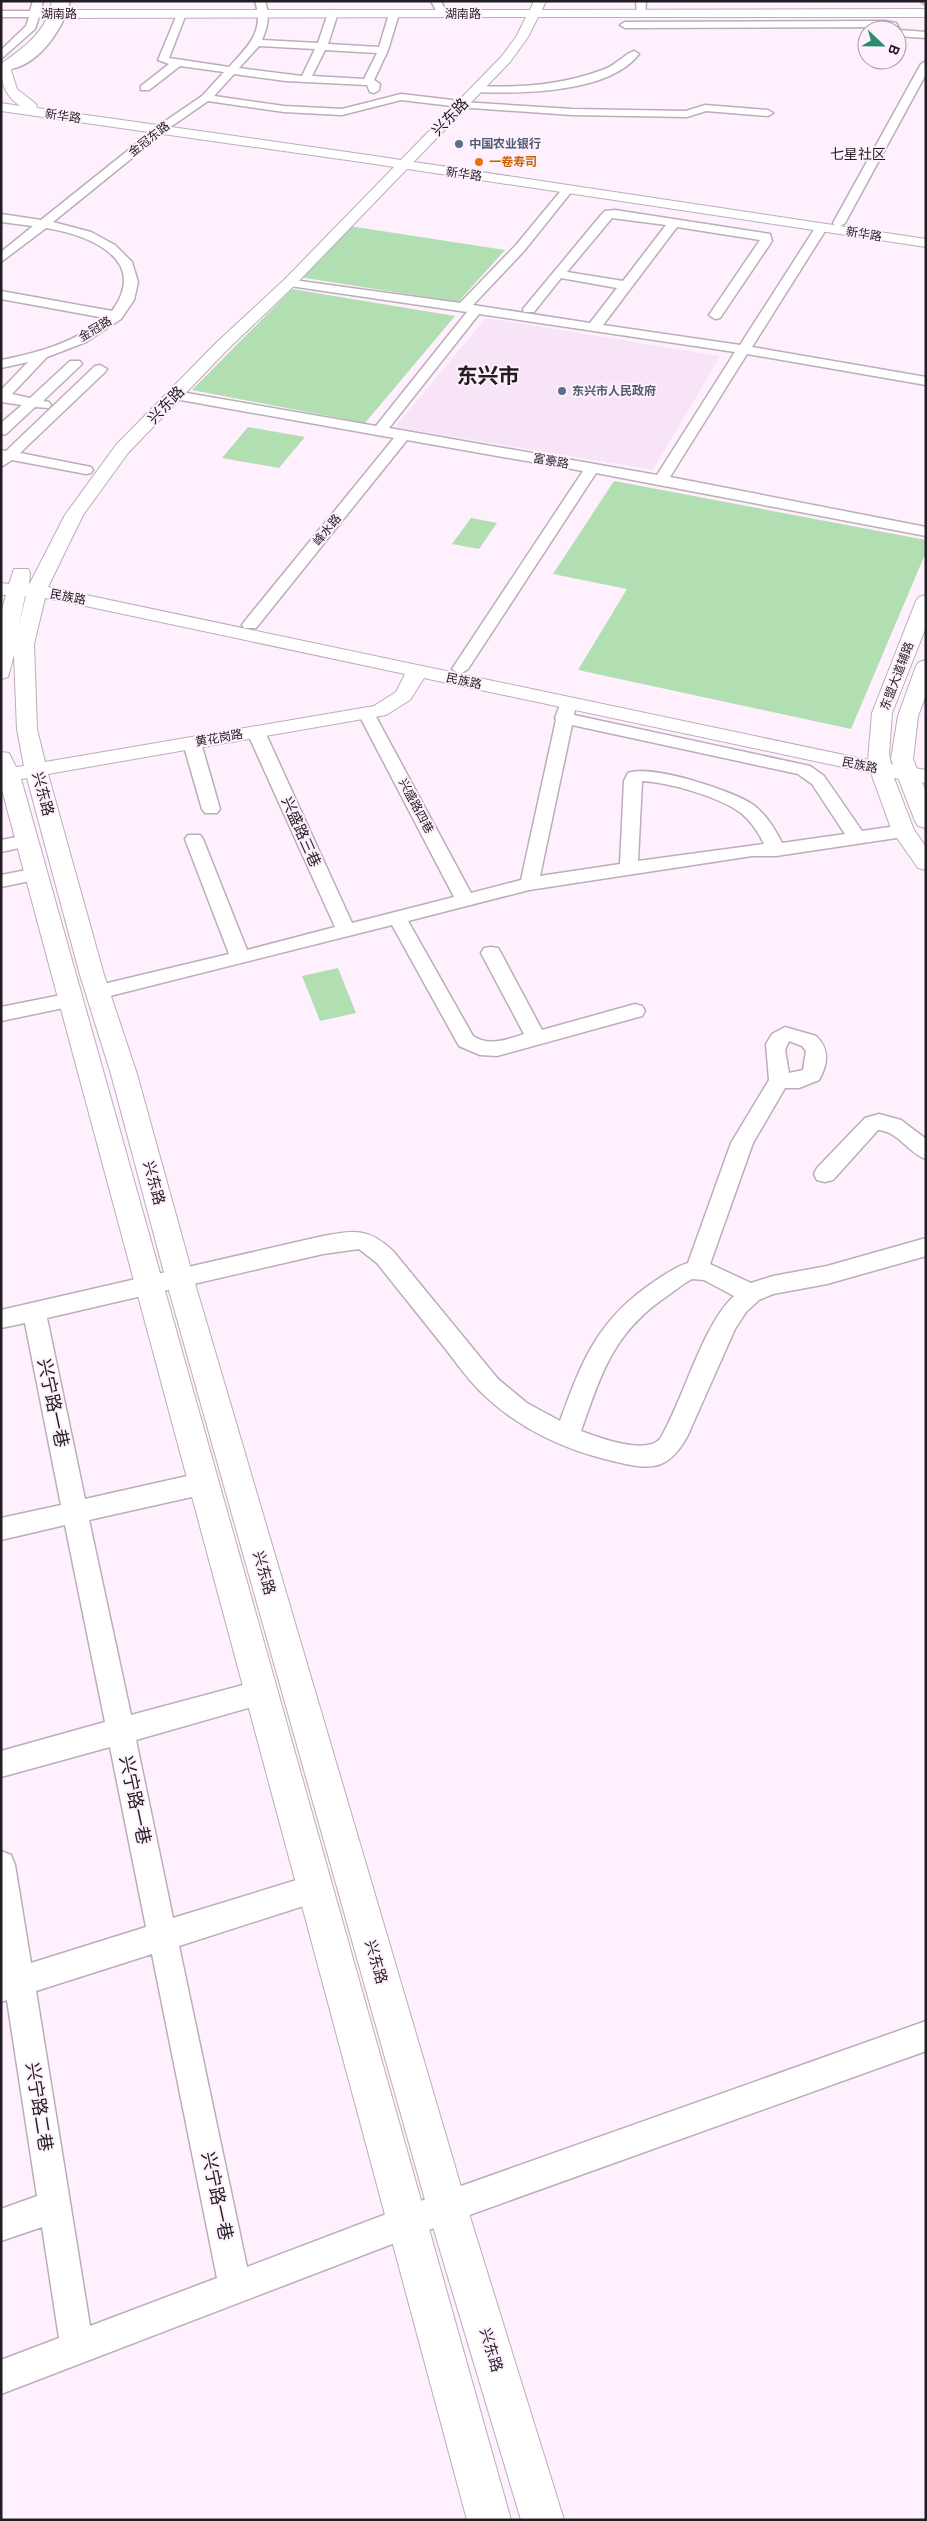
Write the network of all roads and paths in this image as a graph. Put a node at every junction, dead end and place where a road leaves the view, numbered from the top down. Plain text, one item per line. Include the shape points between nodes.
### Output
1 (38, 1) edge
2 (44, 1) edge
3 (58, 1) edge
4 (65, 1) edge
5 (260, 1) edge
6 (321, 1) edge
7 (436, 1) edge
8 (641, 1) edge
9 (532, 7) edge
10 (329, 13) junction
11 (926, 13) edge
12 (1, 14) edge
13 (39, 14) junction
14 (60, 14) junction
15 (181, 14) junction
16 (264, 14) junction
17 (394, 14) junction
18 (442, 14) junction
19 (642, 14) junction
20 (857, 24) edge
21 (625, 25) dead end
22 (907, 32) edge
23 (926, 35) edge
24 (256, 43) junction
25 (322, 46) junction
26 (383, 50) junction
27 (634, 54) dead end
28 (177, 62) junction
29 (2, 64) edge
30 (926, 64) edge
31 (233, 70) junction
32 (305, 79) junction
33 (368, 82) junction
34 (145, 88) dead end
35 (206, 98) junction
36 (464, 99) junction
37 (1, 102) edge
38 (369, 106) junction
39 (1, 107) edge
40 (29, 109) junction
41 (1, 112) edge
42 (768, 113) dead end
43 (162, 127) junction
44 (399, 162) junction
45 (568, 189) junction
46 (1, 218) edge
47 (674, 223) junction
48 (839, 223) junction
49 (42, 224) junction
50 (822, 228) junction
51 (926, 236) edge
52 (926, 243) edge
53 (1, 258) edge
54 (558, 274) junction
55 (290, 282) junction
56 (627, 286) junction
57 (1, 295) edge
58 (529, 308) dead end
59 (469, 309) junction
60 (715, 315) dead end
61 (116, 316) junction
62 (594, 327) junction
63 (744, 350) junction
64 (42, 354) junction
65 (1, 364) edge
66 (75, 364) dead end
67 (100, 369) dead end
68 (926, 381) edge
69 (175, 395) junction
70 (2, 397) edge
71 (32, 403) junction
72 (59, 408) junction
73 (1, 431) edge
74 (379, 431) junction
75 (403, 435) junction
76 (4, 457) edge
77 (592, 468) junction
78 (86, 470) junction
79 (662, 480) junction
80 (926, 532) edge
81 (45, 536) dead end
82 (21, 580) edge
83 (926, 601) edge
84 (250, 624) junction
85 (926, 666) edge
86 (460, 669) junction
87 (417, 671) junction
88 (1, 673) edge
89 (566, 711) junction
90 (366, 713) junction
91 (256, 732) junction
92 (192, 743) junction
93 (879, 762) junction
94 (926, 762) edge
95 (12, 769) edge
96 (912, 770) edge
97 (211, 809) dead end
98 (926, 821) edge
99 (904, 831) junction
100 (857, 838) junction
101 (194, 839) dead end
102 (14, 843) edge
103 (776, 850) junction
104 (926, 863) edge
105 (629, 867) junction
106 (36, 874) junction
107 (1, 881) edge
108 (528, 884) junction
109 (465, 900) junction
110 (397, 918) junction
111 (346, 931) junction
112 (491, 953) dead end
113 (240, 958) junction
114 (84, 996) junction
115 (635, 1011) dead end
116 (1, 1014) edge
117 (536, 1037) junction
118 (779, 1080) dead end
119 (926, 1152) edge
120 (825, 1174) dead end
121 (926, 1247) edge
122 (697, 1270) junction
123 (165, 1283) junction
124 (751, 1294) junction
125 (34, 1312) junction
126 (1, 1319) edge
127 (567, 1436) junction
128 (204, 1483) junction
129 (75, 1512) junction
130 (1, 1529) edge
131 (262, 1692) junction
132 (121, 1731) junction
133 (1, 1764) edge
134 (1, 1865) edge
135 (316, 1888) junction
136 (163, 1936) junction
137 (10, 1984) edge
138 (926, 2036) edge
139 (55, 2206) junction
140 (447, 2208) junction
141 (406, 2222) junction
142 (1, 2225) edge
143 (235, 2288) junction
144 (77, 2348) junction
145 (1, 2377) edge
146 (489, 2520) edge
147 (543, 2520) edge

1 - 13 street
2 - 13 main road
3 - 14 main road
4 - 14 street
5 - 16 street
6 - 10 street
7 - 18 street
8 - 19 street
9 - 18 main road, 湖南路
9 - 19 main road, 湖南路
9 - 36 main road, 兴东路 via 506,59
10 - 16 main road, 湖南路
10 - 17 main road, 湖南路
10 - 25 street
11 - 19 main road, 湖南路
12 - 13 street, 湖南路
13 - 14 main road, 湖南路
13 - 29 main road via 37,26
14 - 15 main road, 湖南路
14 - 29 main road via 28,51
15 - 16 main road, 湖南路
15 - 28 street via 163,58
16 - 24 street, 金冠东路
17 - 18 main road, 湖南路
17 - 26 street
20 - 21 street
22 - 23 street
24 - 25 street
24 - 31 street, 金冠东路
25 - 26 street
25 - 32 street
26 - 33 street
27 - 36 street via 620,68 558,88
28 - 31 street
28 - 34 street
29 - 40 main road via 16,98
30 - 48 street
31 - 32 street
31 - 35 street, 金冠东路
32 - 33 street
33 - 38 street via 376,86
35 - 38 street via 284,109 342,112
35 - 43 street, 金冠东路
36 - 38 street via 407,96
36 - 42 street via 572,112 687,114 706,108
36 - 44 main road, 兴东路
37 - 40 main road, 新华路
39 - 40 main road, 新华路
40 - 41 main road
40 - 43 main road, 新华路
43 - 44 main road, 新华路
43 - 49 street, 金冠东路
44 - 45 main road, 新华路
44 - 48 main road, 新华路
44 - 55 main road, 兴东路
44 - 78 main road, 兴东路 via 123,428
45 - 50 main road, 新华路
45 - 59 street
46 - 49 street, 金冠路
47 - 54 street via 609,214
47 - 56 street
47 - 60 street via 766,237
48 - 51 main road, 新华路
49 - 53 street, 金冠东路
49 - 61 street, 金冠路 via 86,235 111,248 125,262 130,270 131,287 129,299
50 - 52 main road, 新华路
50 - 63 street
54 - 56 street
54 - 58 street
55 - 59 street
55 - 69 main road, 兴东路
56 - 62 street
57 - 61 street
59 - 62 street
59 - 74 street
61 - 64 street, 金冠路 via 80,340
62 - 63 street
63 - 68 street
63 - 79 street
64 - 65 street, 金冠路
64 - 70 street
66 - 71 street
67 - 72 street
69 - 74 street, 富豪路
69 - 82 main road, 兴东路 via 122,449
70 - 71 street
71 - 72 street
71 - 73 street
72 - 76 street
74 - 75 street, 富豪路
75 - 77 street, 富豪路
75 - 84 street, 峰水路
76 - 78 street
77 - 79 street, 富豪路
77 - 86 street
78 - 81 main road, 兴东路
79 - 80 street, 富豪路
82 - 84 main road, 民族路
82 - 87 main road, 民族路
82 - 88 main road, 兴东路
82 - 95 main road, 兴东路 via 27,730
83 - 93 main road, 东盟大道辅路 via 882,713
84 - 86 main road, 民族路
85 - 96 main road via 908,716
86 - 93 main road, 民族路
87 - 89 main road, 民族路
87 - 90 main road, 黄花岗路 via 405,696 396,704
89 - 93 main road, 民族路
89 - 100 street via 804,770 818,780
89 - 108 street
90 - 91 main road, 黄花岗路
90 - 109 street, 兴盛路四巷
91 - 92 main road, 黄花岗路
91 - 111 street, 兴盛路三巷
92 - 95 main road, 黄花岗路
92 - 97 street
93 - 96 main road, 民族路
93 - 99 main road, 东盟大道辅路
94 - 96 main road, 民族路
95 - 102 main road, 兴东路
95 - 114 main road, 兴东路
96 - 98 main road
99 - 100 street
99 - 104 main road, 东盟大道辅路
100 - 103 street
101 - 113 street
102 - 106 main road, 兴东路
103 - 105 street via 752,850
103 - 105 street via 752,814 737,803 639,775 633,781
105 - 108 street
106 - 107 street
106 - 114 main road, 兴东路
108 - 109 street
109 - 110 street
110 - 111 street
110 - 117 street via 466,1041 482,1049 497,1049
111 - 113 street
112 - 117 street
113 - 114 street
114 - 116 street
114 - 123 main road, 兴东路
115 - 117 street
118 - 122 street via 742,1143
119 - 120 street via 892,1124 880,1120 872,1122
121 - 124 street via 814,1278 768,1286
122 - 124 street
122 - 127 street via 678,1277 624,1318 608,1340 592,1372
123 - 125 street
123 - 127 street via 323,1245 364,1240 384,1257 490,1386 515,1406
123 - 128 main road, 兴东路
123 - 140 main road, 兴东路
124 - 127 street via 731,1316 678,1430 660,1454 646,1458
125 - 126 street
125 - 129 street, 兴宁路一巷
128 - 129 street
128 - 131 main road, 兴东路
129 - 130 street
129 - 132 street, 兴宁路一巷
131 - 132 street
131 - 135 main road, 兴东路
132 - 133 street
132 - 136 street, 兴宁路一巷
134 - 137 street, 兴宁路二巷
135 - 136 street
135 - 141 main road, 兴东路
136 - 137 street
136 - 143 street, 兴宁路一巷
137 - 139 street, 兴宁路二巷
138 - 140 street
139 - 142 street
139 - 144 street, 兴宁路二巷
140 - 141 street
140 - 147 main road, 兴东路
141 - 143 street
141 - 146 main road, 兴东路
143 - 144 street
144 - 145 street

